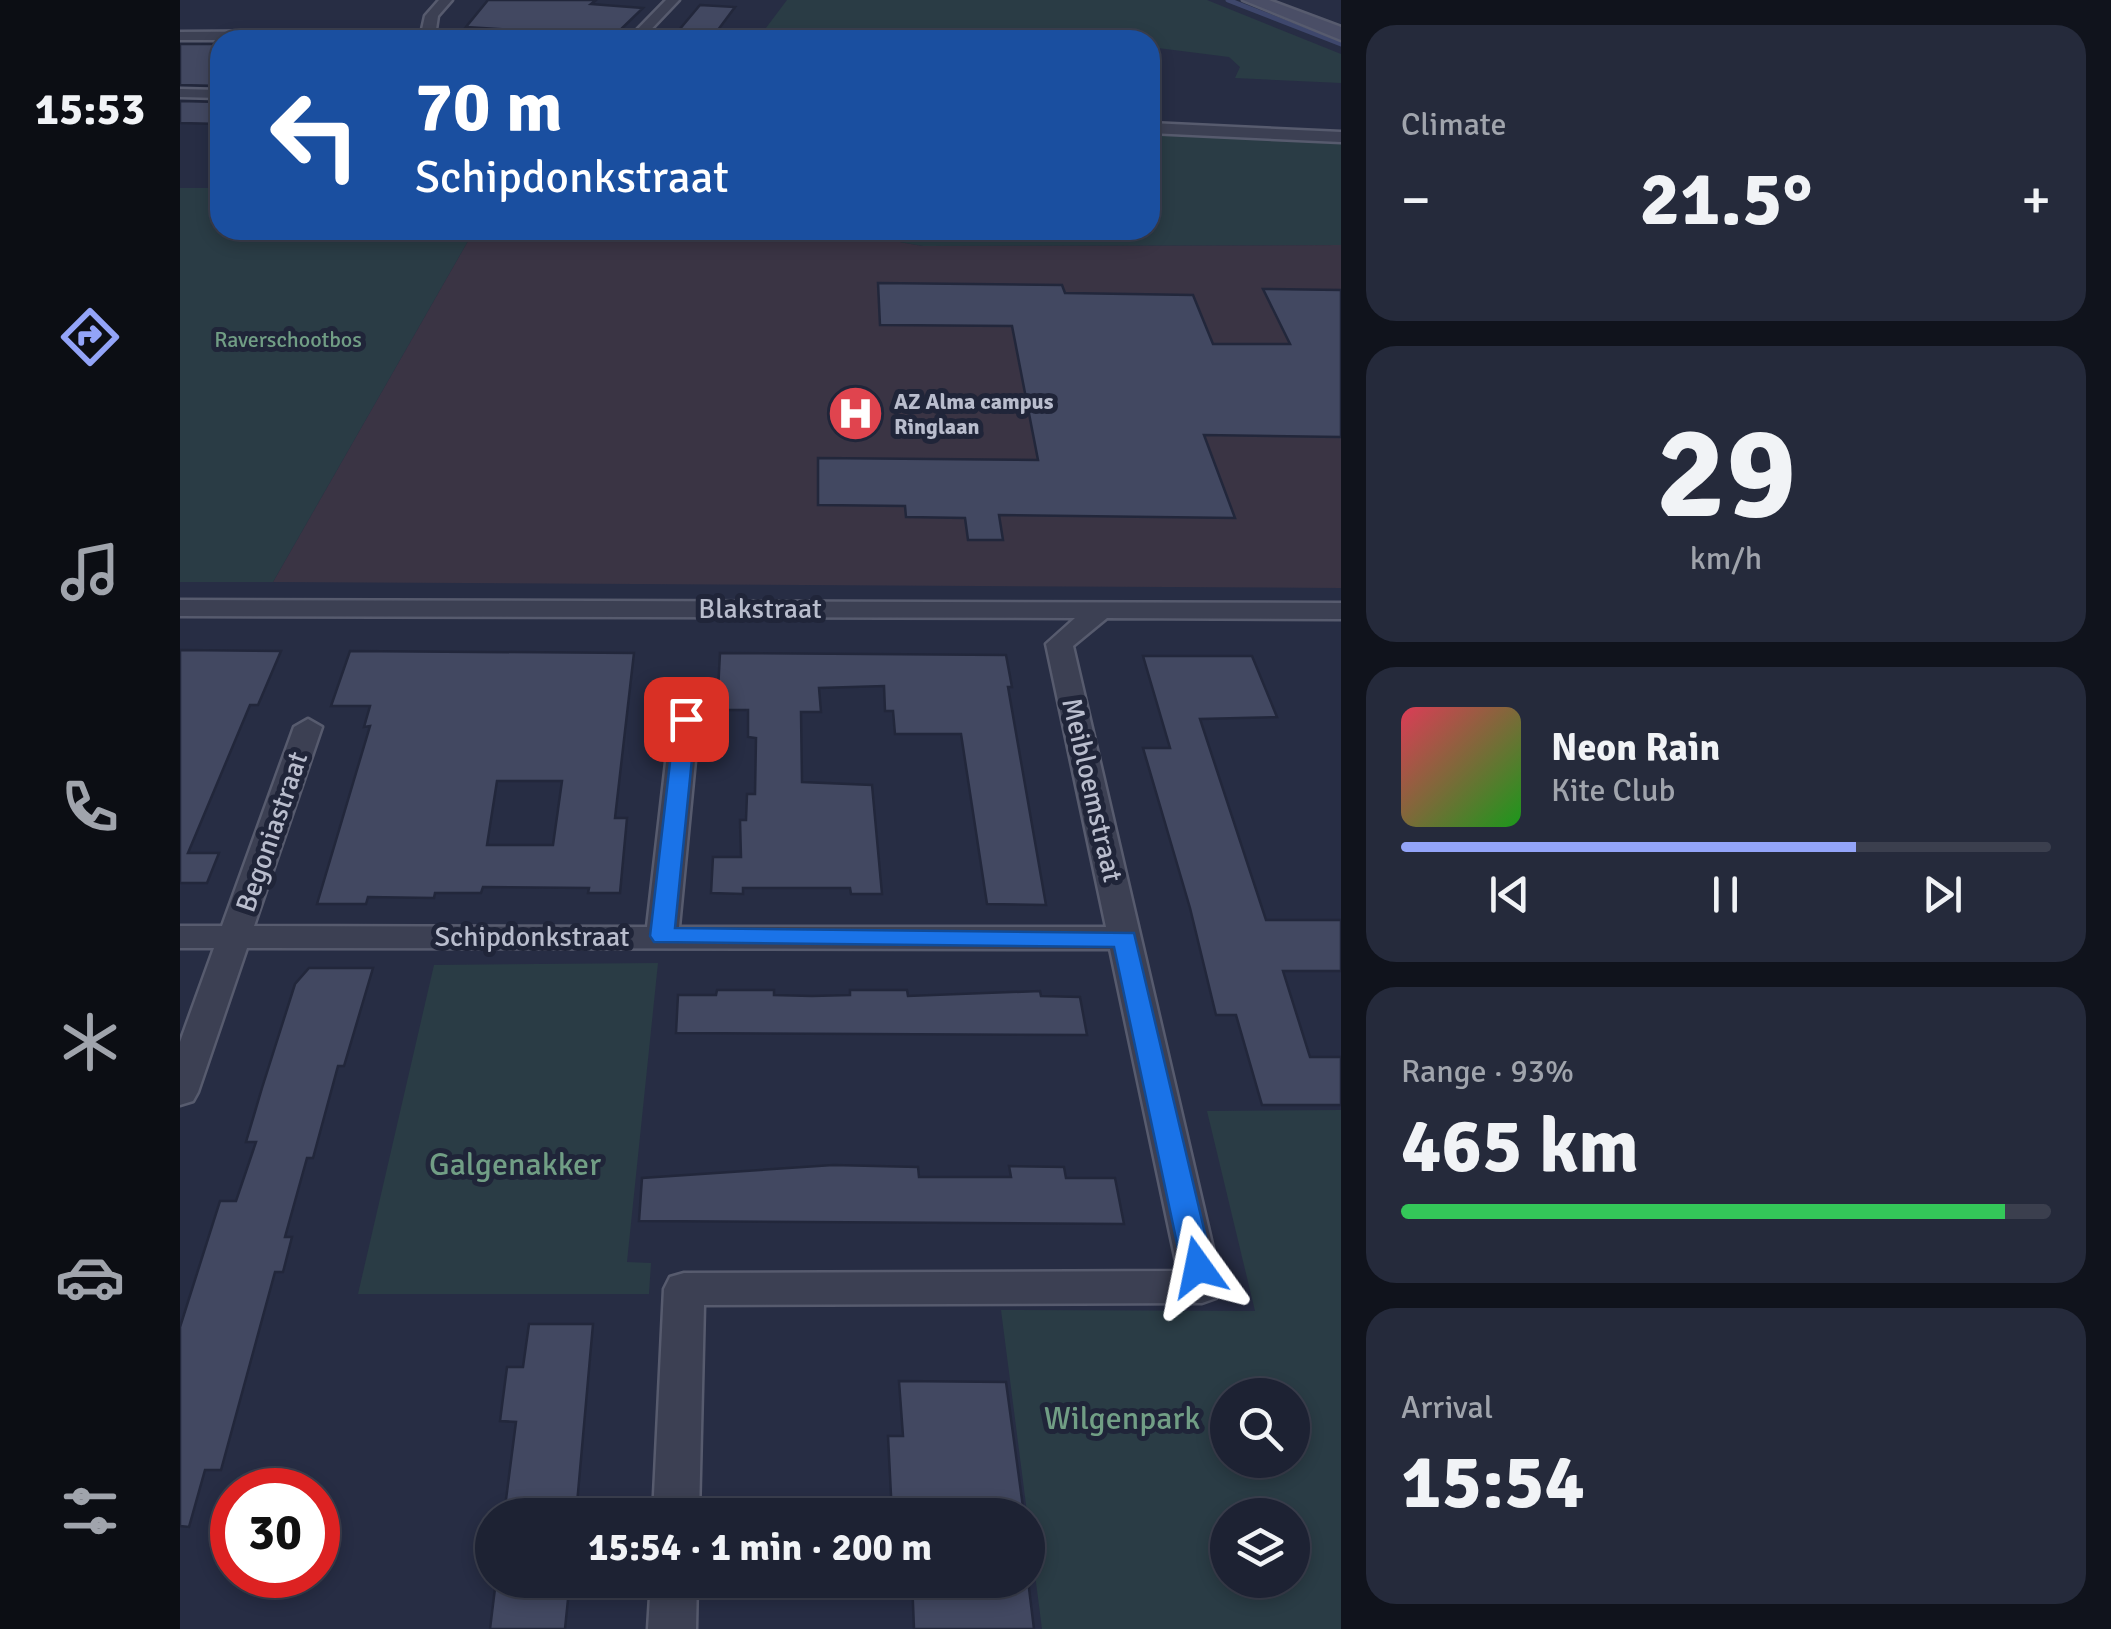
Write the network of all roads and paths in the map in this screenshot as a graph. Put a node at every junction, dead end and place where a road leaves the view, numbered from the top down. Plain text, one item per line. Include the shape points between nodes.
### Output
1 (446, 0) edge
2 (673, 0) edge
3 (1252, 0) edge
4 (427, 30) edge
5 (644, 30) edge
6 (1341, 34) edge
7 (180, 36) edge
8 (210, 36) edge
9 (180, 93) edge
10 (210, 94) edge
11 (1160, 128) edge
12 (1341, 137) edge
13 (180, 608) edge
14 (1008, 610) junction
15 (1100, 610) junction
16 (1341, 611) edge
17 (1059, 644) junction
18 (686, 719) dead end
19 (308, 727) dead end
20 (662, 936) junction
21 (180, 937) edge
22 (236, 938) junction
23 (1125, 938) junction
24 (180, 1092) edge
25 (677, 1498) edge
26 (673, 1598) edge
27 (672, 1629) edge

1 - 4 street
2 - 5 street
3 - 6 main road
7 - 8 street
9 - 10 street
11 - 12 street
13 - 14 street, Blakstraat
14 - 15 street, Blakstraat
14 - 17 street
15 - 16 street, Blakstraat
15 - 17 street
17 - 23 street, Meibloemstraat
18 - 20 street
19 - 22 street, Begoniastraat
20 - 22 street, Schipdonkstraat
20 - 23 street, Schipdonkstraat
21 - 22 street, Schipdonkstraat
22 - 24 street, Begoniastraat
23 - 25 street, Meibloemstraat via 1202,1287 684,1289
26 - 27 street

